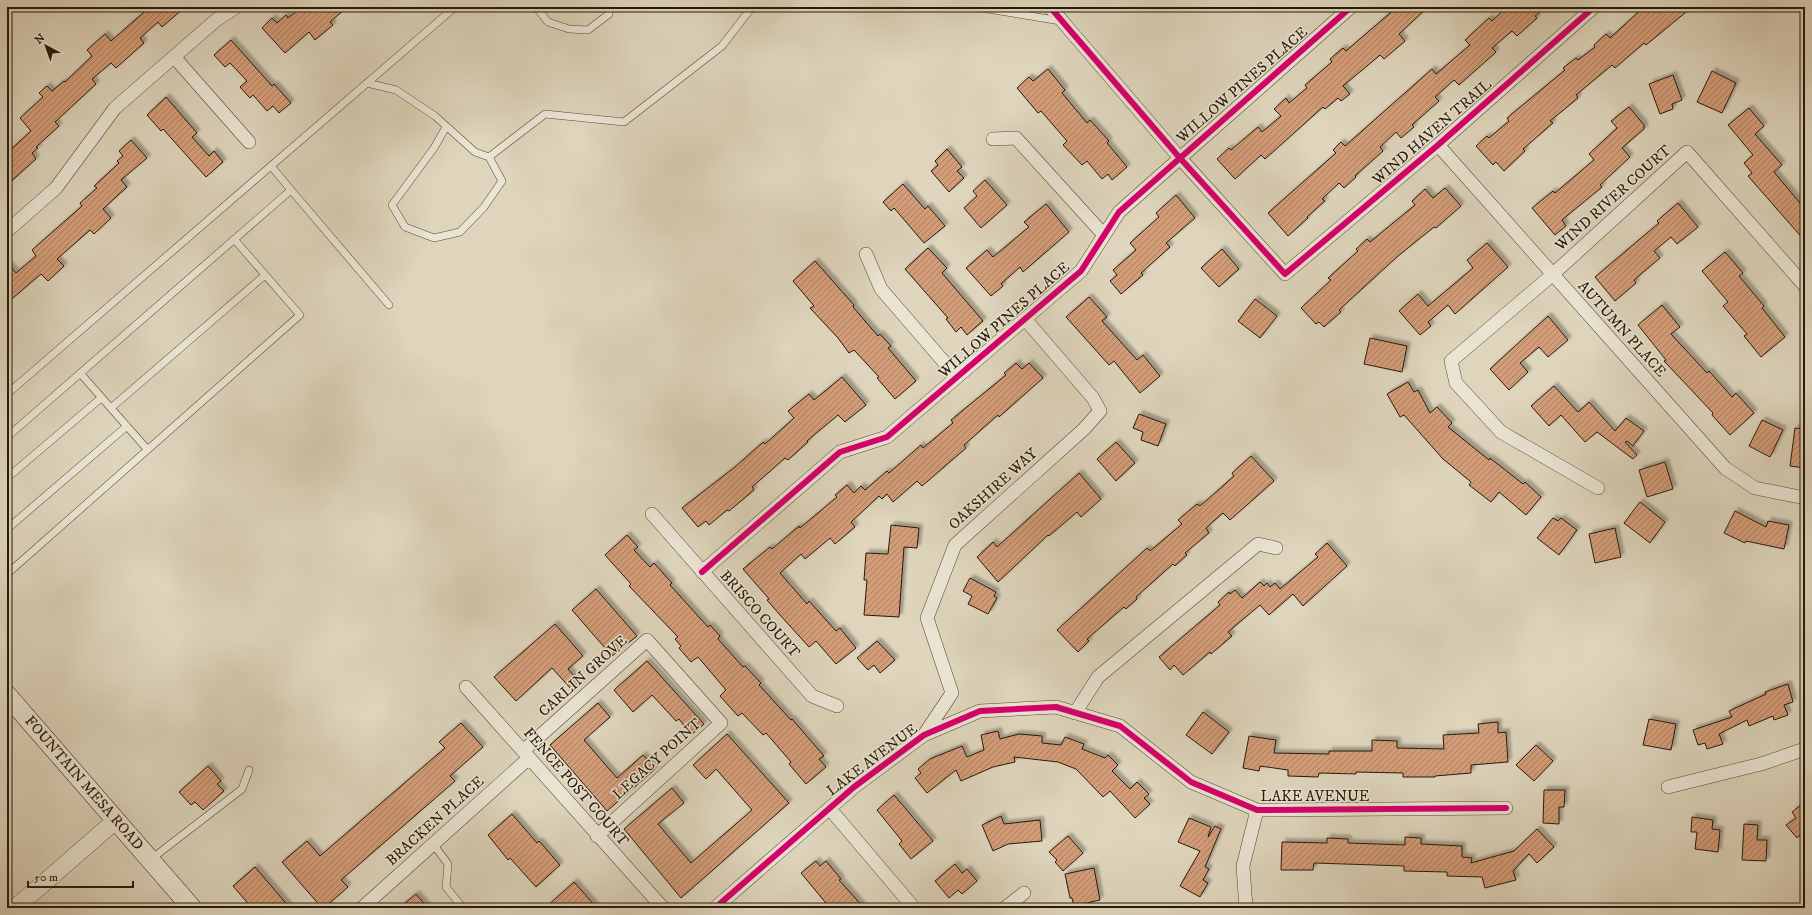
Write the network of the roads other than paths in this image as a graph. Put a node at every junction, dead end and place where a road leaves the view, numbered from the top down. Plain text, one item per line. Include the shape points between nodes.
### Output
1 (236, 7) edge
2 (455, 7) edge
3 (536, 7) edge
4 (610, 7) edge
5 (752, 7) edge
6 (976, 7) edge
7 (1050, 7) edge
8 (1351, 7) edge
9 (1594, 7) edge
10 (1063, 22) junction
11 (175, 58) junction
12 (367, 83) junction
13 (446, 127) junction
14 (993, 140) dead end
15 (249, 142) dead end
16 (1438, 145) junction
17 (489, 157) junction
18 (1179, 157) junction
19 (271, 166) junction
20 (291, 190) junction
21 (7, 231) edge
22 (1104, 235) junction
23 (234, 239) junction
24 (866, 254) dead end
25 (265, 275) junction
26 (1552, 275) junction
27 (1805, 286) edge
28 (389, 305) dead end
29 (1025, 319) junction
30 (80, 373) junction
31 (957, 377) junction
32 (7, 394) edge
33 (102, 398) junction
34 (111, 408) junction
35 (127, 426) junction
36 (7, 437) edge
37 (147, 449) junction
38 (7, 478) edge
39 (1598, 488) dead end
40 (1805, 498) edge
41 (652, 514) dead end
42 (7, 529) edge
43 (1276, 548) dead end
44 (702, 572) junction
45 (7, 574) edge
46 (466, 687) dead end
47 (7, 695) edge
48 (837, 706) dead end
49 (1075, 713) junction
50 (721, 723) joint
51 (924, 735) junction
52 (1805, 749) edge
53 (526, 755) junction
54 (249, 770) dead end
55 (1668, 787) dead end
56 (1506, 808) dead end
57 (830, 809) junction
58 (1257, 810) junction
59 (115, 821) junction
60 (597, 836) junction
61 (433, 844) junction
62 (150, 860) junction
63 (1024, 893) dead end
64 (15, 908) edge
65 (192, 908) edge
66 (362, 908) edge
67 (464, 908) edge
68 (663, 908) edge
69 (715, 908) edge
70 (914, 908) edge
71 (1005, 908) edge
72 (1246, 908) edge

1 - 11 street via 216,21
2 - 12 lane
3 - 4 lane via 548,22 588,30 609,14
5 - 17 lane via 722,46 624,122 545,114
6 - 10 lane
7 - 10 street
8 - 18 street, WILLOW PINES PLACE
9 - 16 street, WIND HAVEN TRAIL
10 - 18 street
11 - 15 street
11 - 21 street via 115,108 56,188
12 - 13 lane via 396,90 435,116
12 - 19 lane
13 - 17 lane via 475,152
13 - 17 lane via 434,148 392,205 405,227 434,238 460,232 484,207 502,180
14 - 22 street via 1016,138
16 - 18 street, WIND HAVEN TRAIL via 1285,274
16 - 26 street, AUTUMN PLACE
18 - 22 street, WILLOW PINES PLACE via 1119,212
19 - 20 lane
19 - 32 lane
20 - 23 lane
20 - 28 lane
22 - 29 street, WILLOW PINES PLACE via 1081,271
23 - 25 lane
23 - 30 lane
24 - 31 street via 881,289
25 - 34 lane
25 - 37 lane via 300,315
26 - 27 street, WIND RIVER COURT via 1687,152
26 - 39 street via 1451,361 1456,383 1501,432
26 - 40 street, AUTUMN PLACE via 1726,468 1755,488
29 - 31 street, WILLOW PINES PLACE
29 - 51 street, OAKSHIRE WAY via 1093,398 1100,411 1084,429 955,545 927,618 952,693
30 - 33 lane
30 - 36 lane
31 - 44 street, WILLOW PINES PLACE via 887,437 840,452
33 - 34 lane
33 - 38 lane
34 - 35 lane
35 - 37 lane
35 - 42 lane
37 - 45 lane
41 - 44 street, BRISCO COURT
43 - 49 street via 1258,544 1098,677
44 - 48 street, BRISCO COURT via 812,696
46 - 53 street, FENCE POST COURT
47 - 59 main road, FOUNTAIN MESA ROAD
49 - 51 street, LAKE AVENUE via 1056,707 980,711
49 - 58 street, LAKE AVENUE via 1120,726 1191,782
50 - 53 street, CARLIN GROVE via 647,640
50 - 60 street, LEGACY POINT
51 - 57 street, LAKE AVENUE via 854,787
52 - 55 street via 1761,764
53 - 60 street, FENCE POST COURT
53 - 61 street, BRACKEN PLACE
54 - 62 lane via 242,789
56 - 58 street, LAKE AVENUE
57 - 69 street, LAKE AVENUE
57 - 70 street
58 - 72 street via 1243,866
59 - 62 main road, FOUNTAIN MESA ROAD
59 - 64 street
60 - 68 street, FENCE POST COURT
61 - 66 street, BRACKEN PLACE
61 - 67 lane via 448,864 446,887
62 - 65 main road, FOUNTAIN MESA ROAD
63 - 71 street

